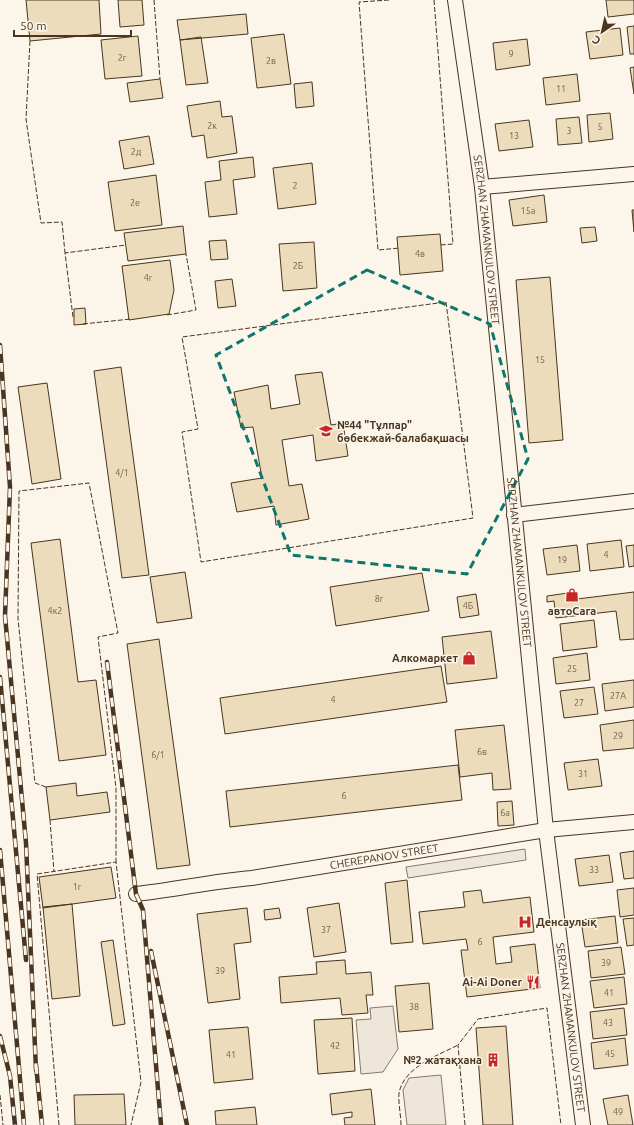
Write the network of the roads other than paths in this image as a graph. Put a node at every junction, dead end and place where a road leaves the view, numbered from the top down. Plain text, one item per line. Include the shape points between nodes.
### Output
1 (455, 0) edge
2 (634, 174) edge
3 (482, 187) junction
4 (634, 501) edge
5 (514, 515) junction
6 (634, 822) edge
7 (546, 830) junction
8 (136, 894) dead end
9 (583, 1125) edge

1 - 3 street, SERZHAN ZHAMANKULOV STREET
2 - 3 street
3 - 5 street, SERZHAN ZHAMANKULOV STREET
4 - 5 street
5 - 7 street, SERZHAN ZHAMANKULOV STREET
6 - 7 street, CHEREPANOV STREET
7 - 8 street, CHEREPANOV STREET via 252,878
7 - 9 street, SERZHAN ZHAMANKULOV STREET

